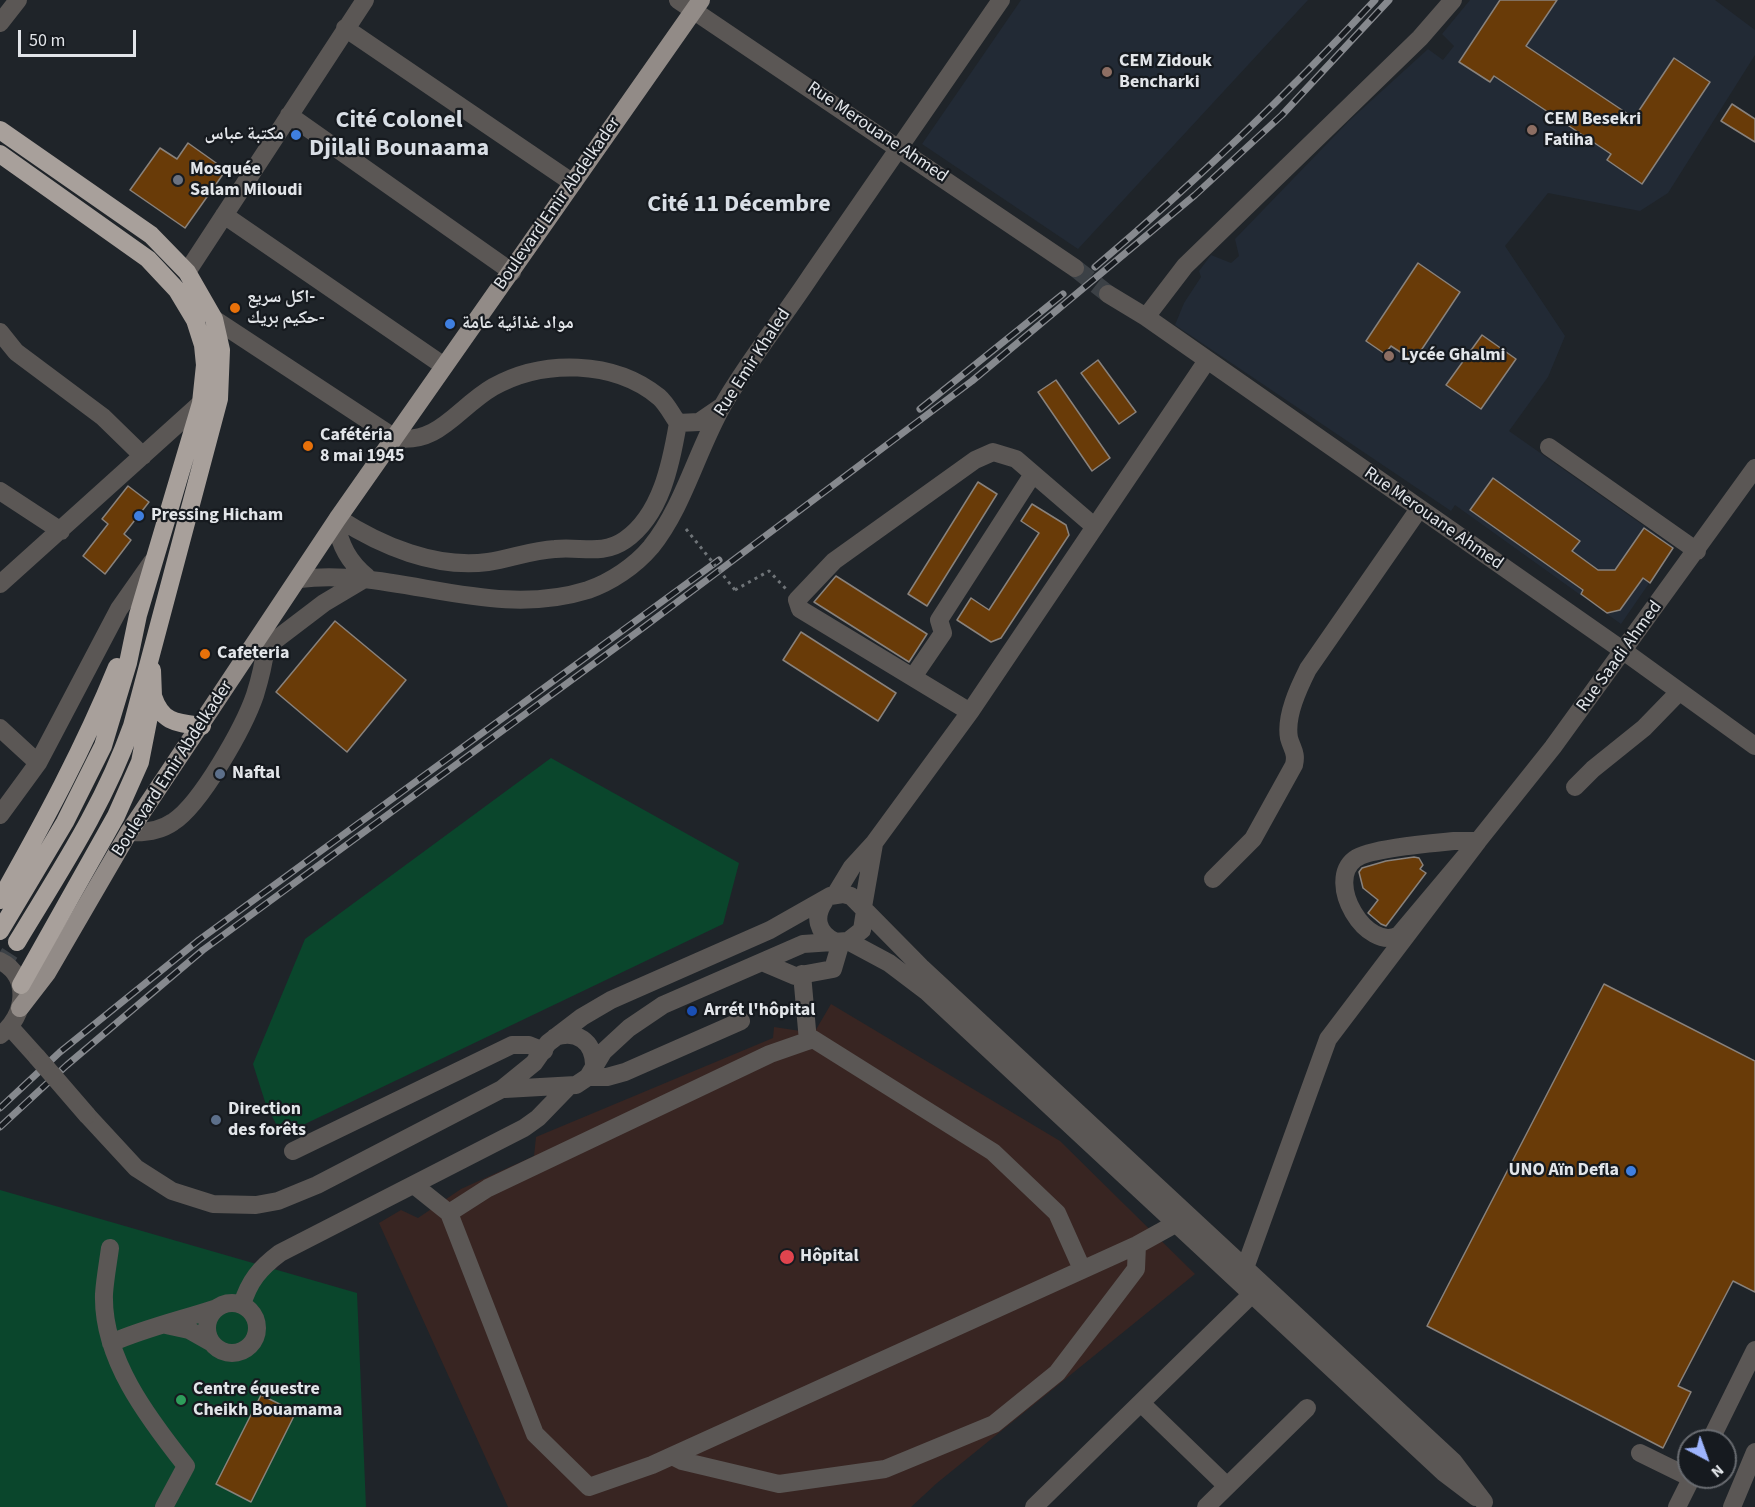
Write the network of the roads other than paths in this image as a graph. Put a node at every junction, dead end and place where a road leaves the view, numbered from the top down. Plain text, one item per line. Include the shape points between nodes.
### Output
1 (18, 0) edge
2 (365, 0) edge
3 (678, 0) edge
4 (1001, 0) edge
5 (1453, 0) edge
6 (697, 5) edge
7 (0, 24) edge
8 (345, 28) junction
9 (289, 115) junction
10 (0, 130) edge
11 (899, 148) junction
12 (0, 154) edge
13 (573, 183) junction
14 (224, 215) junction
15 (1075, 268) tunnel mouth
16 (187, 272) junction
17 (512, 272) junction
18 (1108, 294) tunnel mouth
19 (1146, 317) junction
20 (214, 320) junction
21 (0, 332) edge
22 (1206, 362) junction
23 (444, 366) junction
24 (201, 403) junction
25 (723, 405) junction
26 (678, 423) junction
27 (395, 438) junction
28 (1548, 447) dead end
29 (143, 456) junction
30 (1755, 468) edge
31 (1033, 474) junction
32 (0, 491) edge
33 (1419, 509) junction
34 (337, 520) junction
35 (1095, 527) junction
36 (61, 531) junction
37 (1697, 551) junction
38 (156, 556) junction
39 (367, 578) junction
40 (299, 579) junction
41 (0, 584) edge
42 (138, 615) junction
43 (152, 645) junction
44 (266, 646) junction
45 (1625, 652) junction
46 (248, 653) junction
47 (913, 677) junction
48 (1678, 693) junction
49 (153, 696) junction
50 (970, 712) junction
51 (202, 726) junction
52 (0, 728) edge
53 (1755, 746) edge
54 (38, 763) junction
55 (1575, 787) dead end
56 (0, 815) edge
57 (129, 832) junction
58 (1478, 840) junction
59 (874, 843) junction
60 (1213, 879) dead end
61 (829, 898) junction
62 (0, 900) edge
63 (864, 909) junction
64 (0, 931) tunnel mouth
65 (841, 941) junction
66 (17, 942) tunnel mouth
67 (0, 961) edge
68 (762, 962) junction
69 (802, 974) junction
70 (21, 985) junction
71 (20, 1008) junction
72 (741, 1021) dead end
73 (5, 1031) edge
74 (808, 1041) junction
75 (548, 1047) junction
76 (591, 1071) junction
77 (565, 1085) junction
78 (502, 1089) junction
79 (293, 1151) dead end
80 (414, 1185) junction
81 (449, 1213) junction
82 (1175, 1224) junction
83 (1137, 1245) junction
84 (110, 1248) dead end
85 (1245, 1268) junction
86 (1082, 1269) junction
87 (1252, 1294) junction
88 (242, 1305) junction
89 (217, 1308) junction
90 (166, 1325) junction
91 (111, 1342) junction
92 (212, 1343) junction
93 (1755, 1350) edge
94 (1142, 1404) junction
95 (1307, 1408) dead end
96 (1716, 1429) edge
97 (1755, 1452) edge
98 (1640, 1453) dead end
99 (672, 1456) junction
100 (1677, 1470) edge
101 (1227, 1486) junction
102 (1685, 1489) edge
103 (1487, 1504) edge
104 (164, 1507) edge
105 (1034, 1507) edge
106 (1206, 1507) edge
107 (1677, 1507) edge
108 (1732, 1507) edge

1 - 7 street
2 - 8 street
3 - 6 street, Rue Merouane Ahmed
4 - 11 street, Rue Emir Khaled
5 - 19 street via 1420,38 1185,266
6 - 11 street, Rue Merouane Ahmed
6 - 13 main road, Boulevard Emir Abdelkader
8 - 9 street
8 - 13 street
9 - 14 street
9 - 17 street
10 - 16 highway via 151,235
11 - 15 street, Rue Merouane Ahmed
11 - 25 street, Rue Emir Khaled
12 - 24 highway via 148,259 177,290 195,320 203,345
13 - 17 main road, Boulevard Emir Abdelkader
14 - 16 street
14 - 23 street
16 - 20 highway
17 - 23 main road, Boulevard Emir Abdelkader
18 - 19 street, Rue Merouane Ahmed
19 - 22 street, Rue Merouane Ahmed
20 - 27 street
20 - 43 highway via 221,350 219,399
21 - 29 street via 16,352 103,417
22 - 33 street, Rue Merouane Ahmed
22 - 35 street
23 - 27 main road, Boulevard Emir Abdelkader
24 - 29 street
24 - 38 highway
25 - 26 street via 699,422
25 - 39 street, Rue Emir Khaled via 662,530 650,547 612,580 589,590 534,600 461,596
26 - 27 street via 660,398 611,372 555,369 495,386 425,438
26 - 34 street via 672,461 655,503 626,540 608,549 554,549 457,565 363,534
27 - 34 main road, Boulevard Emir Abdelkader
28 - 37 street
29 - 36 street
30 - 37 street, Rue Saadi Ahmed
31 - 35 street
31 - 47 street via 939,620 943,633
31 - 47 street via 1016,459 993,452 975,460 834,561 797,600 800,609
32 - 36 street
33 - 45 street, Rue Merouane Ahmed
33 - 60 street via 1308,669 1290,724 1290,740 1296,752 1294,765 1253,839
34 - 39 street via 346,553
34 - 40 main road, Boulevard Emir Abdelkader
35 - 50 street
36 - 41 street
37 - 45 street, Rue Saadi Ahmed
38 - 42 highway
38 - 54 street via 119,609
39 - 40 street, Rue Emir Khaled
39 - 44 street via 324,603
40 - 46 main road, Boulevard Emir Abdelkader
42 - 62 highway via 92,729
42 - 64 highway via 103,746 65,822
43 - 49 highway
43 - 66 highway via 132,726 115,772
44 - 46 street
44 - 57 street via 255,696 241,727 190,806 163,828
45 - 48 street, Rue Merouane Ahmed
45 - 58 street, Rue Saadi Ahmed
46 - 51 main road, Boulevard Emir Abdelkader
47 - 50 street
48 - 53 street, Rue Merouane Ahmed
48 - 55 street
49 - 51 highway via 158,711 166,717 177,723
49 - 70 highway via 140,762 116,816
50 - 59 street
51 - 57 main road, Boulevard Emir Abdelkader
52 - 54 street
54 - 56 street
57 - 71 main road, Boulevard Emir Abdelkader via 47,973
58 - 58 street, Rue Saadi Ahmed via 1426,843 1361,855 1345,873 1351,907 1370,931 1393,938 1406,929
58 - 85 street via 1328,1039
59 - 61 street
59 - 63 street
61 - 63 street via 851,896
61 - 65 street via 817,916 818,924 821,931
61 - 75 street via 770,930 611,1000
63 - 65 street via 862,930
63 - 85 street via 921,967
65 - 68 street via 803,944
65 - 69 street via 833,969
65 - 82 street via 889,963 926,991
67 - 70 street
68 - 69 street via 795,976
68 - 76 street via 645,1016 614,1042
69 - 74 street
70 - 71 street
71 - 73 street
72 - 76 street via 625,1072 607,1077
73 - 78 street, bridge via 37,1057 136,1168 172,1191 213,1204 256,1205 298,1194
74 - 81 street via 771,1054 488,1188
74 - 86 street via 813,1039 993,1152 1057,1213
75 - 76 street via 565,1034 583,1038 590,1045
75 - 77 street via 542,1061 548,1076
75 - 78 street
75 - 79 street via 513,1045
76 - 77 street
77 - 78 street
77 - 80 street via 538,1118 524,1128
80 - 81 street
80 - 88 street via 280,1253 248,1283
81 - 99 street via 535,1434 589,1487
82 - 83 street
82 - 87 street
83 - 86 street
83 - 99 street via 1136,1269 1057,1373 994,1424 885,1469 779,1484
84 - 91 street via 104,1295
85 - 103 street via 1453,1461
86 - 99 street
87 - 94 street
87 - 103 street via 1443,1472
88 - 89 street via 225,1304
88 - 92 street via 255,1316 257,1334 253,1342 232,1353
89 - 90 street
89 - 92 street via 207,1329
90 - 91 street via 145,1328
90 - 92 street via 189,1330
91 - 104 street via 154,1426 186,1466
93 - 96 street
94 - 101 street
94 - 105 street
95 - 101 street
97 - 108 street
98 - 100 street
101 - 106 street
102 - 107 street

